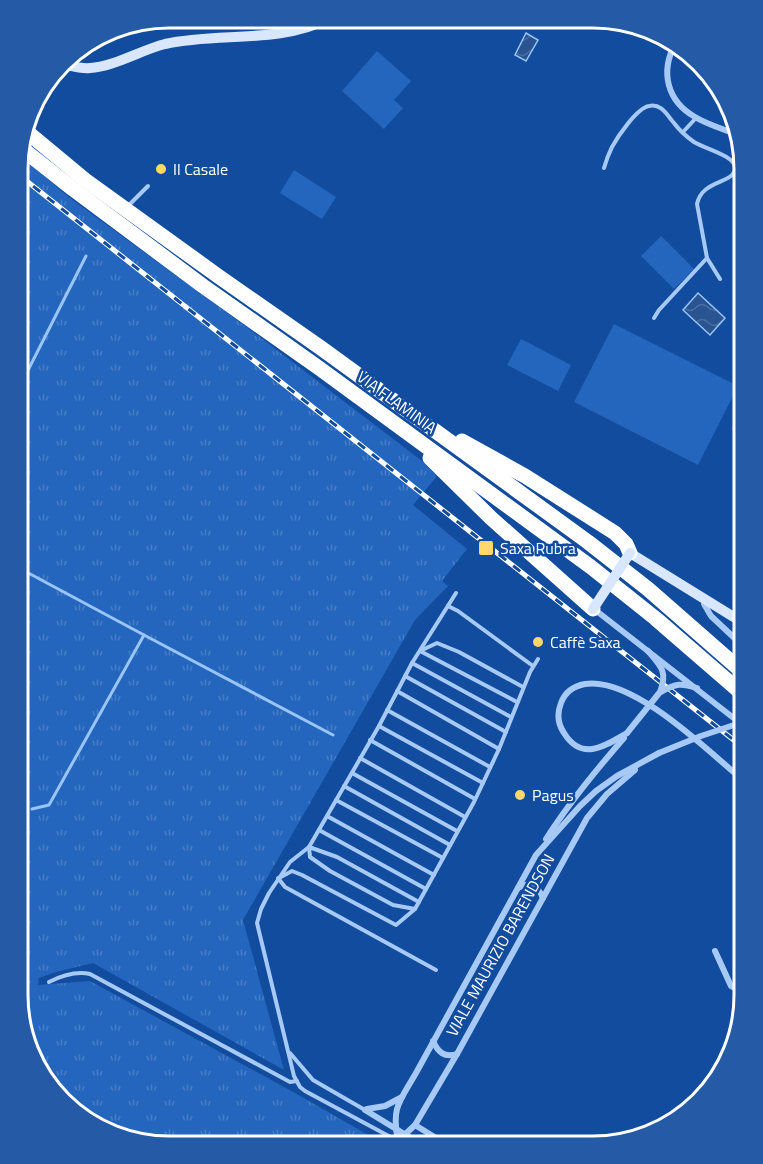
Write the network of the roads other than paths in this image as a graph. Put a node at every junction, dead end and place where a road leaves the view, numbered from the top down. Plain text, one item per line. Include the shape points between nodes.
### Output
1 (306, 28) edge
2 (671, 52) edge
3 (75, 66) edge
4 (696, 118) junction
5 (729, 131) edge
6 (683, 132) junction
7 (32, 136) edge
8 (30, 154) edge
9 (734, 165) edge
10 (604, 168) dead end
11 (734, 173) edge
12 (148, 186) dead end
13 (126, 208) junction
14 (707, 258) junction
15 (720, 279) dead end
16 (654, 318) dead end
17 (416, 417) junction
18 (394, 423) junction
19 (630, 553) junction
20 (456, 593) dead end
21 (705, 599) junction
22 (448, 606) junction
23 (593, 609) junction
24 (734, 617) edge
25 (734, 638) edge
26 (420, 651) junction
27 (648, 651) junction
28 (538, 659) dead end
29 (412, 663) junction
30 (734, 664) edge
31 (533, 666) junction
32 (405, 676) junction
33 (734, 686) edge
34 (523, 687) junction
35 (697, 688) junction
36 (397, 691) junction
37 (660, 692) junction
38 (517, 702) junction
39 (387, 710) junction
40 (734, 716) edge
41 (511, 717) junction
42 (379, 726) junction
43 (734, 726) edge
44 (506, 732) junction
45 (627, 734) junction
46 (370, 740) junction
47 (499, 749) junction
48 (360, 758) junction
49 (647, 760) junction
50 (490, 767) junction
51 (352, 773) junction
52 (734, 773) edge
53 (483, 783) junction
54 (344, 786) junction
55 (475, 799) junction
56 (336, 800) junction
57 (327, 816) junction
58 (465, 817) junction
59 (319, 830) junction
60 (458, 831) junction
61 (450, 845) junction
62 (309, 847) junction
63 (536, 855) junction
64 (443, 858) junction
65 (434, 875) junction
66 (278, 878) junction
67 (518, 888) junction
68 (426, 889) junction
69 (543, 898) junction
70 (419, 902) junction
71 (415, 909) junction
72 (715, 951) dead end
73 (436, 970) dead end
74 (49, 982) dead end
75 (734, 988) edge
76 (433, 1041) junction
77 (289, 1052) junction
78 (457, 1054) junction
79 (297, 1081) junction
80 (402, 1096) junction
81 (365, 1110) junction
82 (415, 1125) junction
83 (393, 1126) junction
84 (405, 1134) junction
85 (389, 1136) edge
86 (396, 1136) edge
87 (408, 1136) edge
88 (433, 1136) edge

1 - 3 street via 190,40 100,67
2 - 4 street via 668,85 679,104
4 - 5 street
4 - 6 lane
6 - 9 lane
6 - 10 lane via 663,110 647,106 616,141
7 - 13 highway, VIA FLAMINIA
8 - 18 highway, VIA FLAMINIA via 203,286
11 - 14 lane via 707,188 698,199
12 - 13 lane
13 - 17 highway, VIA FLAMINIA
14 - 15 lane
14 - 16 lane
17 - 19 highway via 525,476 604,525 621,538
17 - 30 highway, VIA FLAMINIA via 588,542
18 - 23 highway via 491,518
18 - 33 highway, VIA FLAMINIA via 591,567
19 - 21 street
19 - 23 street, bridge
20 - 22 lane
21 - 24 street
21 - 25 street via 711,616
22 - 26 lane
22 - 31 lane
23 - 27 street
26 - 29 lane
26 - 34 lane via 437,643
26 - 38 lane
27 - 35 street, bridge
27 - 37 street, bridge via 663,671
28 - 31 lane
29 - 32 lane
29 - 41 lane
31 - 34 lane
32 - 36 lane
32 - 44 lane
34 - 38 lane
35 - 37 street, bridge via 679,684
35 - 40 street
36 - 39 lane
36 - 47 lane
37 - 45 street, bridge
38 - 41 lane
39 - 42 lane
39 - 50 lane
41 - 44 lane
42 - 46 lane
42 - 53 lane
43 - 49 street, VIALE MAURIZIO BARENDSON, bridge
44 - 47 lane
45 - 52 street via 597,749 576,745 565,734 558,718 564,696 574,687 589,683 628,692 681,728
45 - 63 street via 559,818
46 - 48 lane
46 - 55 lane
47 - 50 lane
48 - 51 lane
48 - 58 lane
49 - 63 street, VIALE MAURIZIO BARENDSON via 596,791
49 - 69 street, VIALE MAURIZIO BARENDSON via 593,809
50 - 53 lane
51 - 54 lane
51 - 60 lane
53 - 55 lane
54 - 56 lane
54 - 61 lane
55 - 58 lane
56 - 57 lane
56 - 64 lane
57 - 59 lane
57 - 65 lane
58 - 60 lane
59 - 62 lane
59 - 68 lane
60 - 61 lane
61 - 64 lane
62 - 66 lane
62 - 70 lane via 337,857
62 - 71 lane via 310,857 330,871 393,905
63 - 67 street, VIALE MAURIZIO BARENDSON
64 - 65 lane
65 - 68 lane
66 - 71 lane via 292,871 396,925
66 - 73 lane via 285,886
66 - 77 lane via 257,923
67 - 69 street via 533,885
67 - 76 street, VIALE MAURIZIO BARENDSON
68 - 70 lane
69 - 78 street, VIALE MAURIZIO BARENDSON
70 - 71 lane
72 - 75 street
74 - 79 lane via 80,972 95,976 290,1082
76 - 78 street via 443,1054
76 - 80 street, VIALE MAURIZIO BARENDSON
77 - 79 lane
77 - 81 lane via 313,1080
78 - 82 street, VIALE MAURIZIO BARENDSON
79 - 85 lane via 316,1097
80 - 81 street via 385,1106
80 - 83 street, VIALE MAURIZIO BARENDSON
81 - 83 street
82 - 84 street, VIALE MAURIZIO BARENDSON
82 - 88 street
83 - 84 street
83 - 86 street
84 - 87 street

